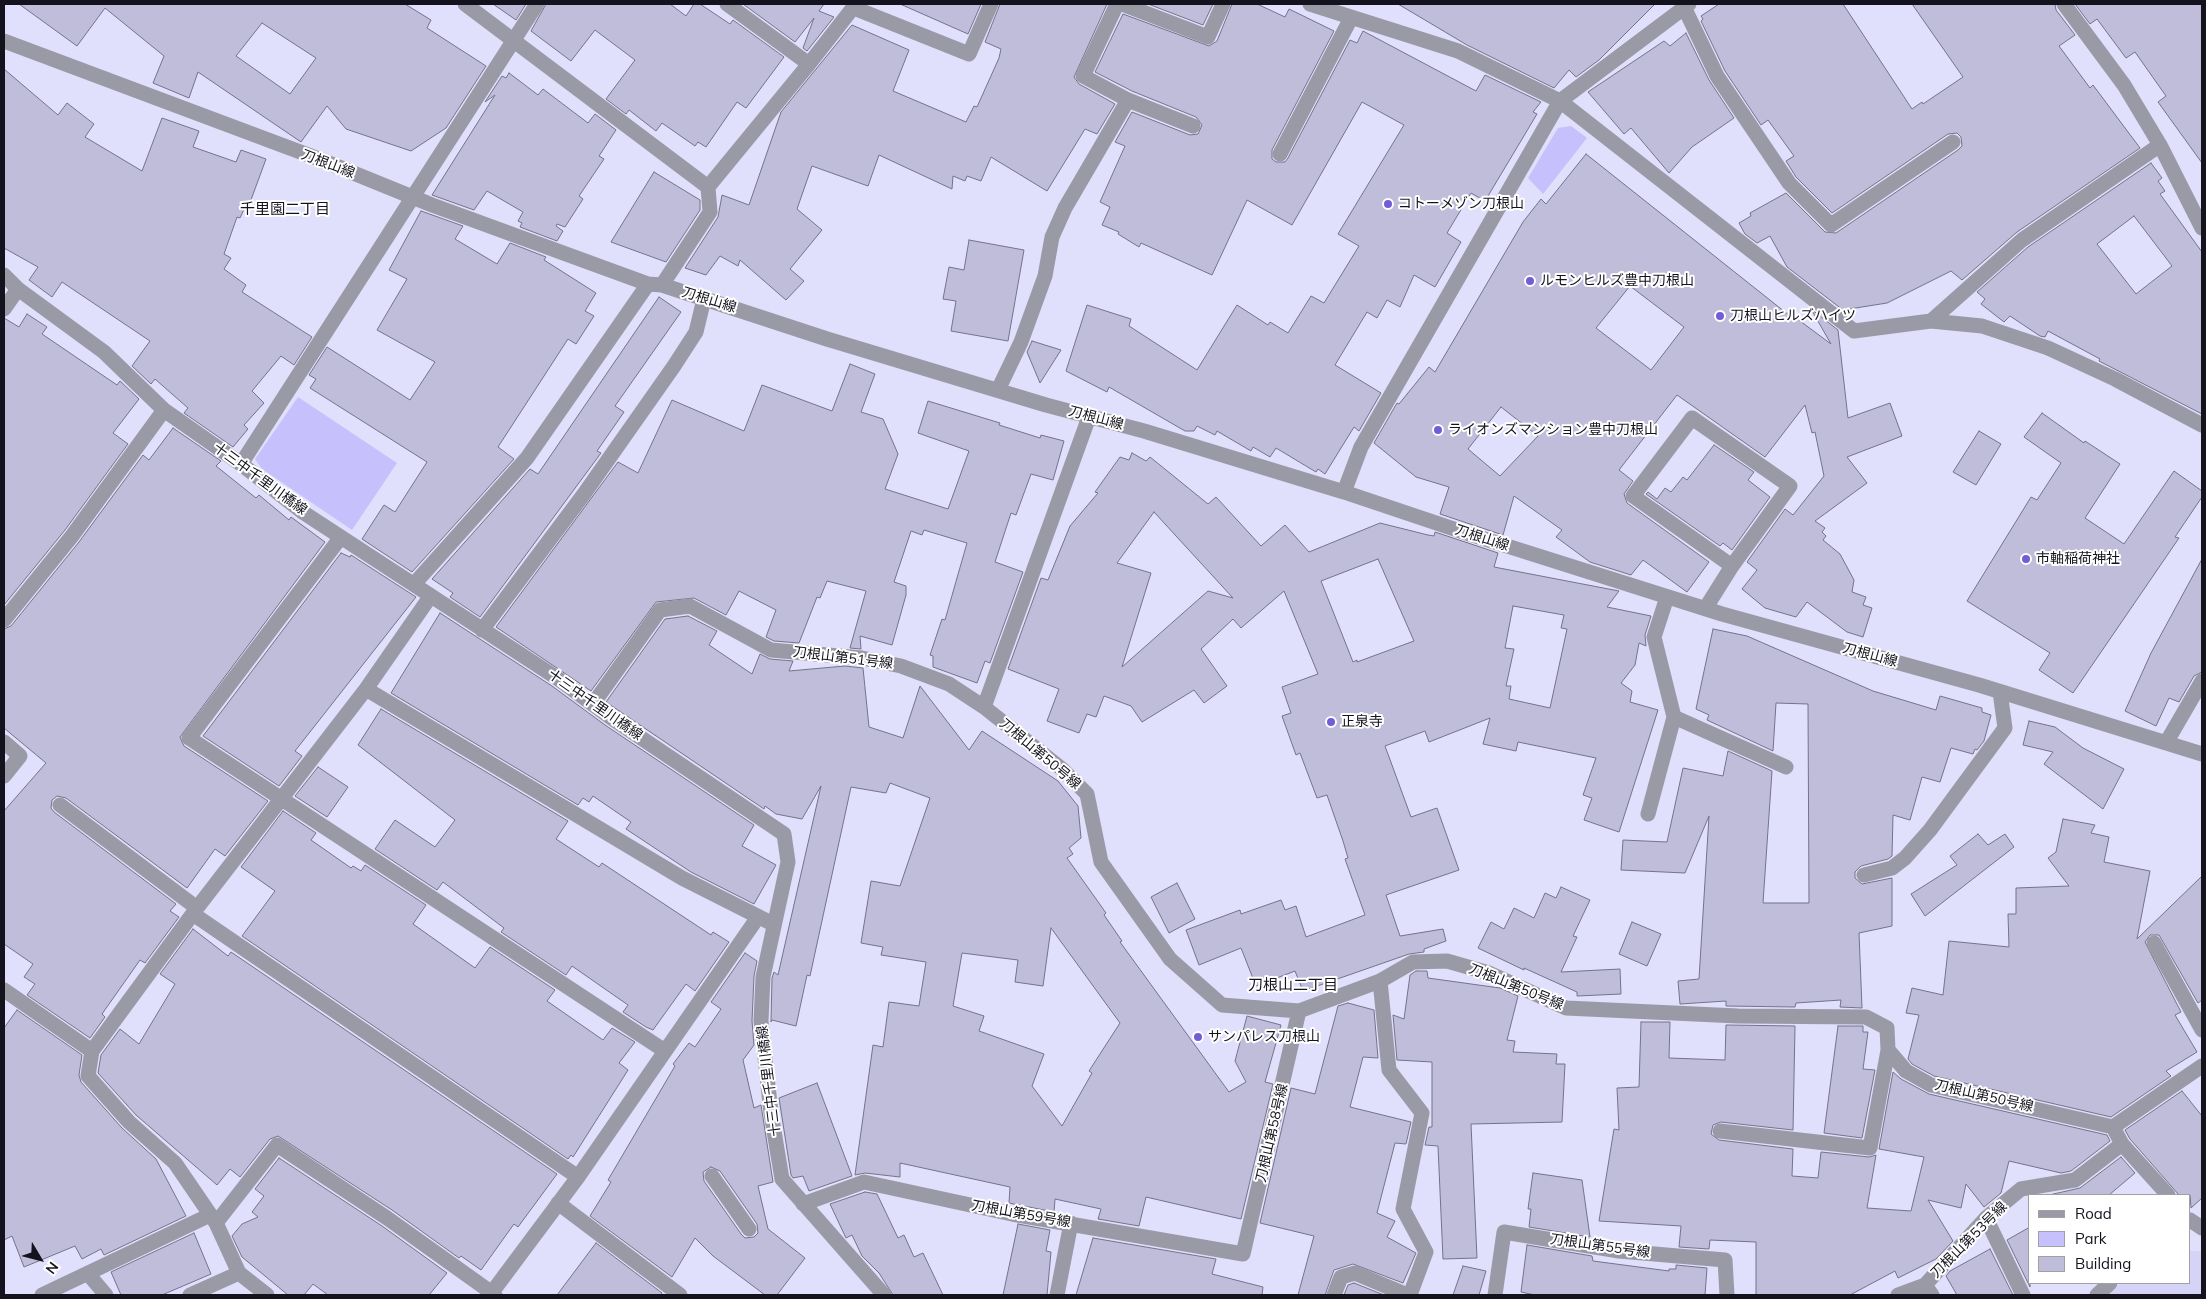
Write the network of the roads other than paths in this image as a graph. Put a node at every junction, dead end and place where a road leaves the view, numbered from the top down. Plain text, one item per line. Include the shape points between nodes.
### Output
1 (465, 4) edge
2 (537, 4) edge
3 (727, 4) edge
4 (991, 4) edge
5 (1117, 4) edge
6 (1122, 4) edge
7 (1223, 4) edge
8 (1310, 4) edge
9 (2064, 4) edge
10 (1686, 5) edge
11 (855, 6) edge
12 (1345, 12) edge
13 (4, 41) edge
14 (513, 41) junction
15 (809, 64) junction
16 (1128, 100) junction
17 (1560, 101) junction
18 (1193, 126) dead end
19 (1953, 142) dead end
20 (2160, 144) junction
21 (1280, 154) dead end
22 (708, 186) junction
23 (413, 198) junction
24 (2202, 228) edge
25 (4, 275) edge
26 (655, 284) junction
27 (18, 288) junction
28 (704, 299) junction
29 (4, 310) edge
30 (1932, 321) junction
31 (998, 390) junction
32 (164, 410) junction
33 (1089, 417) junction
34 (2202, 425) edge
35 (241, 464) junction
36 (1344, 492) junction
37 (342, 537) junction
38 (1732, 566) junction
39 (415, 583) junction
40 (430, 597) junction
41 (1667, 597) junction
42 (1705, 609) junction
43 (4, 620) edge
44 (482, 630) junction
45 (2202, 681) edge
46 (366, 689) junction
47 (2000, 692) junction
48 (594, 704) junction
49 (984, 707) junction
50 (1674, 716) junction
51 (4, 742) edge
52 (2166, 743) junction
53 (2202, 754) edge
54 (1786, 767) dead end
55 (4, 776) edge
56 (281, 800) junction
57 (60, 805) dead end
58 (1648, 814) dead end
59 (1864, 875) dead end
60 (195, 911) junction
61 (758, 917) junction
62 (773, 924) junction
63 (2154, 943) dead end
64 (1380, 981) junction
65 (4, 990) edge
66 (1299, 1012) junction
67 (2202, 1030) edge
68 (1888, 1050) junction
69 (92, 1051) junction
70 (665, 1051) junction
71 (2202, 1066) edge
72 (2113, 1127) junction
73 (1720, 1131) dead end
74 (2122, 1144) junction
75 (578, 1176) junction
76 (712, 1176) dead end
77 (2167, 1194) edge
78 (558, 1203) junction
79 (803, 1204) junction
80 (1986, 1218) junction
81 (213, 1219) junction
82 (2191, 1221) edge
83 (1071, 1223) junction
84 (2202, 1228) edge
85 (749, 1229) dead end
86 (1243, 1254) joint
87 (239, 1273) junction
88 (89, 1275) junction
89 (2109, 1284) edge
90 (1928, 1290) edge
91 (492, 1294) edge
92 (42, 1295) edge
93 (106, 1295) edge
94 (190, 1295) edge
95 (267, 1295) edge
96 (680, 1295) edge
97 (884, 1295) edge
98 (1057, 1295) edge
99 (1334, 1295) edge
100 (1408, 1295) edge
101 (1495, 1295) edge
102 (1727, 1295) edge
103 (1898, 1295) edge
104 (2023, 1295) edge
105 (2097, 1295) edge

1 - 14 street
2 - 14 street
3 - 15 street
4 - 11 street via 969,54
5 - 16 street via 1084,76
6 - 7 street via 1208,37
8 - 12 street
9 - 20 street via 2124,85
10 - 17 street
10 - 19 street via 1717,76 1789,183 1832,225
11 - 15 street
12 - 17 street via 1458,50
12 - 21 street
13 - 23 street, 刀根山線 via 319,159
14 - 22 street
14 - 23 street
15 - 22 street
16 - 18 street
16 - 31 street via 1065,208 1052,237 1045,276 1021,342
17 - 30 street via 1854,331
17 - 36 street via 1361,447
20 - 24 street
20 - 30 street via 2022,240
22 - 26 street via 710,212
23 - 26 street, 刀根山線
23 - 35 street
25 - 27 street, 十三中千里川橋線
26 - 28 street, 刀根山線
26 - 39 street via 527,458
27 - 29 street
27 - 32 street, 十三中千里川橋線 via 104,352
28 - 31 street, 刀根山線
28 - 44 street via 696,332 674,366
30 - 34 street via 1982,326 2048,348 2115,378
31 - 33 street, 刀根山線
32 - 35 street, 十三中千里川橋線
32 - 43 street via 72,536
33 - 36 street, 刀根山線
33 - 49 street
35 - 37 street, 十三中千里川橋線 via 304,513
36 - 41 street, 刀根山線
37 - 39 street, 十三中千里川橋線
37 - 56 street via 189,738
38 - 38 street via 1790,486 1692,418 1633,496
38 - 42 street
39 - 40 street, 十三中千里川橋線
40 - 44 street, 十三中千里川橋線
40 - 46 street
41 - 42 street, 刀根山線
41 - 50 street via 1654,637
42 - 47 street, 刀根山線
44 - 48 street, 十三中千里川橋線
45 - 52 street
46 - 56 street
46 - 61 street via 682,878
47 - 52 street, 刀根山線
47 - 59 street via 2005,728 1930,830 1892,868
48 - 49 street, 刀根山第51号線 via 660,610 690,606 771,650 862,658 901,666 949,684
48 - 62 street, 十三中千里川橋線 via 784,834 788,862
49 - 66 street, 刀根山第50号線 via 1062,769 1087,794 1100,862 1170,959 1222,1005
50 - 54 street
50 - 58 street
51 - 55 street via 20,756
52 - 53 street, 刀根山線
56 - 60 street
56 - 70 street
57 - 60 street
60 - 69 street
60 - 75 street
61 - 62 street
61 - 70 street
62 - 79 street, 十三中千里川橋線 via 763,977 761,1021 765,1065 782,1179
63 - 67 street
64 - 66 street, 刀根山第50号線
64 - 68 street, 刀根山第50号線 via 1413,962 1447,961 1489,974 1566,1008 1738,1016 1866,1017 1887,1028
64 - 100 street via 1389,1070 1422,1113 1403,1209 1426,1252
65 - 69 street
66 - 86 street, 刀根山第58号線
68 - 72 street, 刀根山第50号線 via 1906,1071 1931,1085
68 - 73 street via 1870,1148
69 - 81 street via 88,1076 129,1122 176,1163
70 - 75 street
71 - 72 street
72 - 74 street
74 - 77 street
74 - 80 street, 刀根山第53号線 via 2075,1180 2021,1189
75 - 78 street
76 - 85 street
78 - 91 street
78 - 96 street
79 - 83 street, 刀根山第59号線 via 864,1182 1012,1214
79 - 97 street, 十三中千里川橋線
80 - 90 street, 刀根山第53号線
80 - 104 street
81 - 87 street
81 - 88 street
81 - 91 street via 277,1145 387,1218
82 - 84 street
83 - 86 street, 刀根山第59号線
83 - 98 street
87 - 94 street
87 - 95 street
88 - 92 street
88 - 93 street
89 - 105 street
90 - 103 street
99 - 100 street via 1341,1277 1355,1273
101 - 102 street, 刀根山第55号線 via 1504,1232 1619,1251 1725,1260

